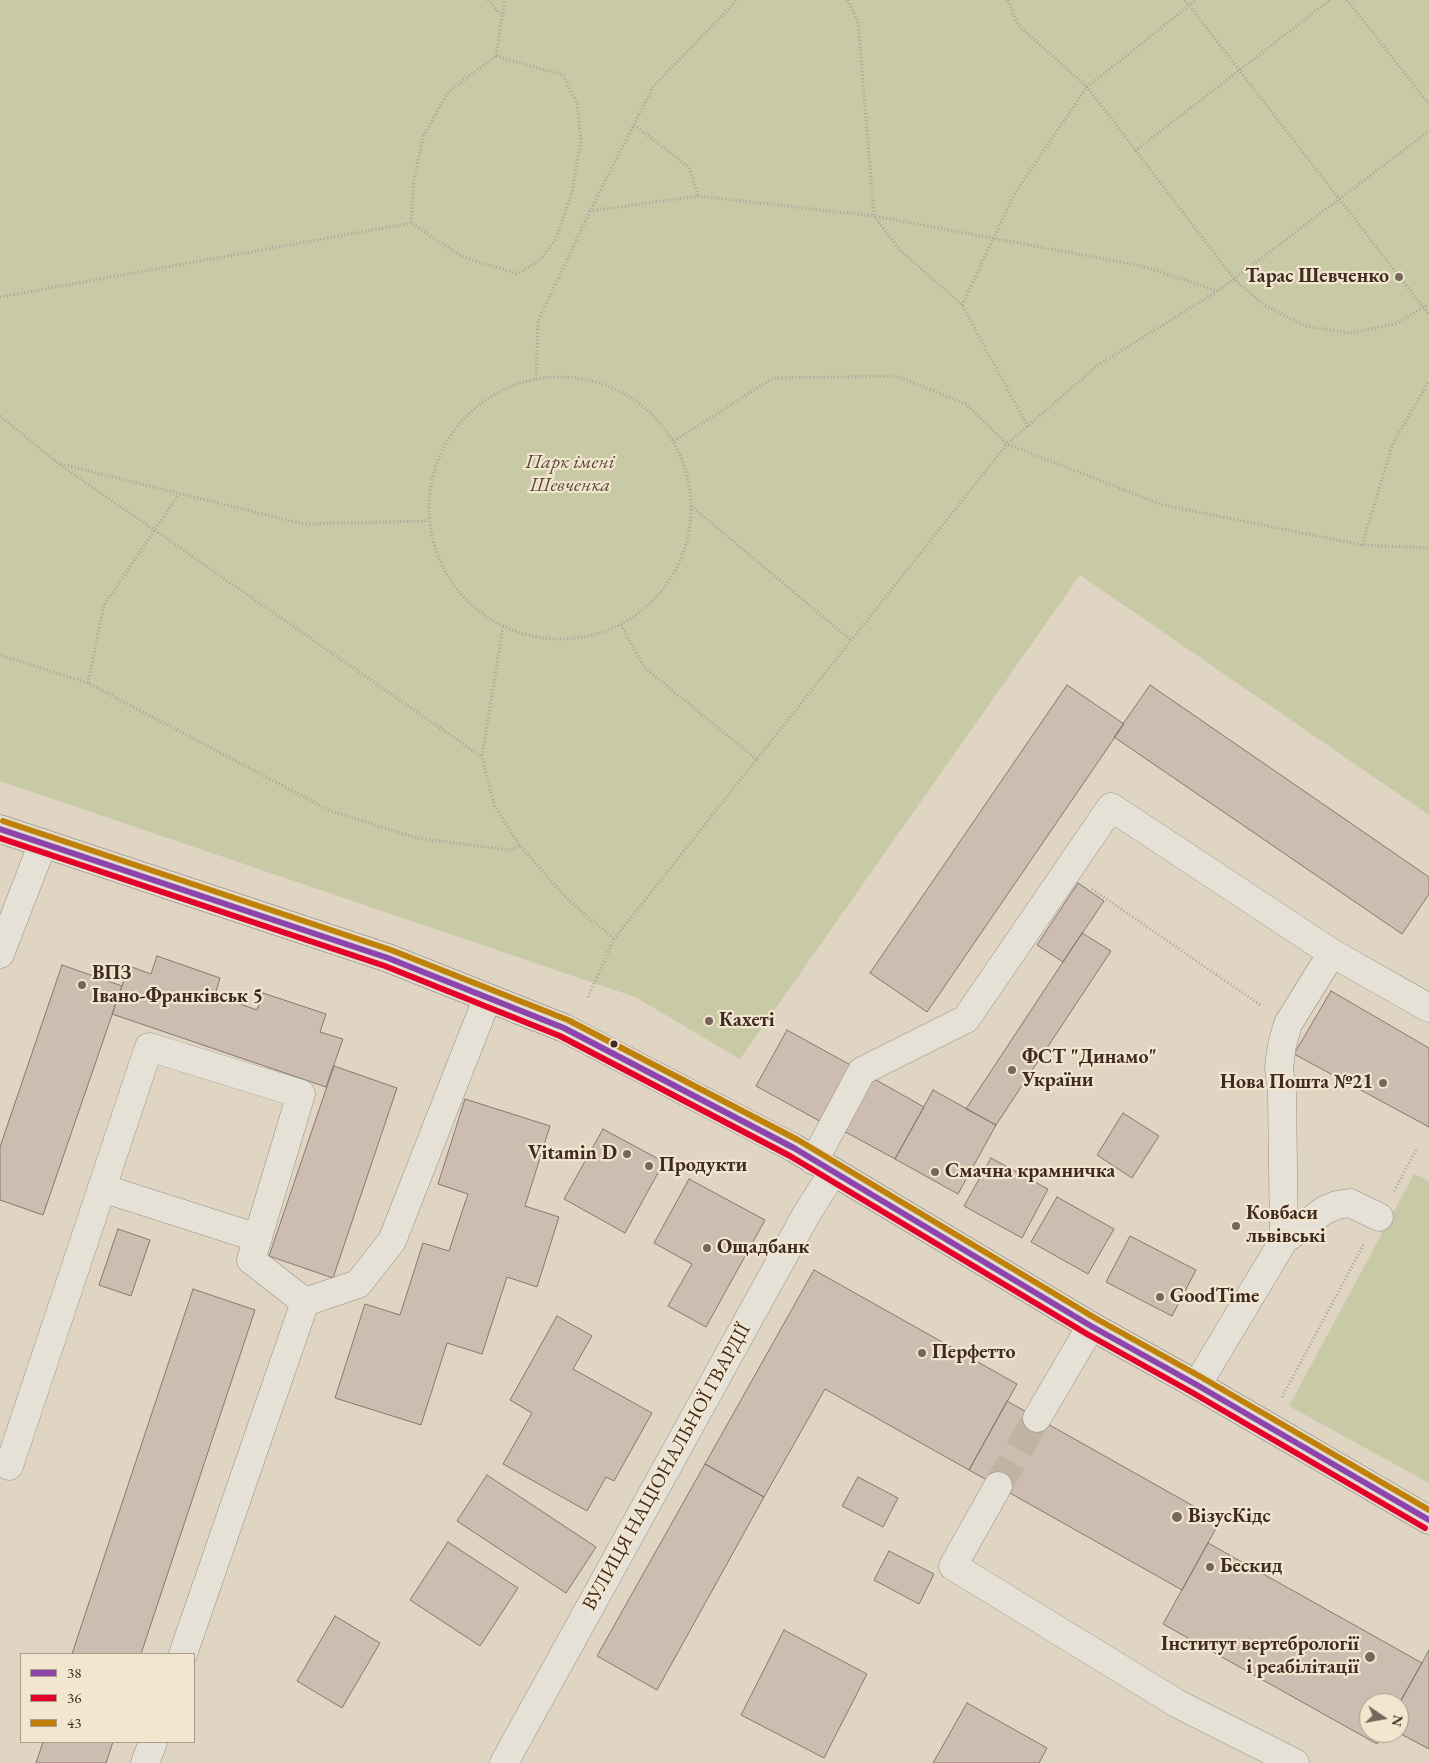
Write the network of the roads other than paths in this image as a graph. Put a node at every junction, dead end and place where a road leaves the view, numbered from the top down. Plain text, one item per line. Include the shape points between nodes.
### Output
1 (0, 828) edge
2 (43, 843) junction
3 (1332, 953) junction
4 (0, 954) edge
5 (487, 999) junction
6 (1429, 1007) edge
7 (824, 1166) junction
8 (102, 1188) junction
9 (1379, 1217) road end
10 (258, 1238) junction
11 (1284, 1240) junction
12 (305, 1302) junction
13 (1091, 1326) junction
14 (1197, 1385) junction
15 (1037, 1418) tunnel mouth
16 (9, 1466) dead end
17 (998, 1486) tunnel mouth
18 (1429, 1520) edge
19 (183, 1653) edge
20 (153, 1743) edge
21 (145, 1763) edge
22 (504, 1763) edge
23 (1295, 1763) edge

1 - 2 main road
2 - 4 street
2 - 5 main road via 388,958
3 - 6 street
3 - 7 street, ВУЛИЦЯ НАЦІОНАЛЬНОЇ ГВАРДІЇ via 1111,807 966,1019 862,1071
3 - 11 street via 1288,1024 1282,1045 1279,1067
5 - 7 main road via 564,1028
5 - 12 street via 392,1242 358,1284
7 - 13 main road
7 - 22 street, ВУЛИЦЯ НАЦІОНАЛЬНОЇ ГВАРДІЇ via 806,1215
8 - 10 street
8 - 10 street via 149,1047 301,1094
8 - 16 street
9 - 11 street via 1350,1203 1337,1204
10 - 12 street via 252,1260
11 - 14 street
12 - 19 street
13 - 14 main road
13 - 15 street
14 - 18 main road
17 - 23 street via 953,1566 1178,1704
20 - 21 street

